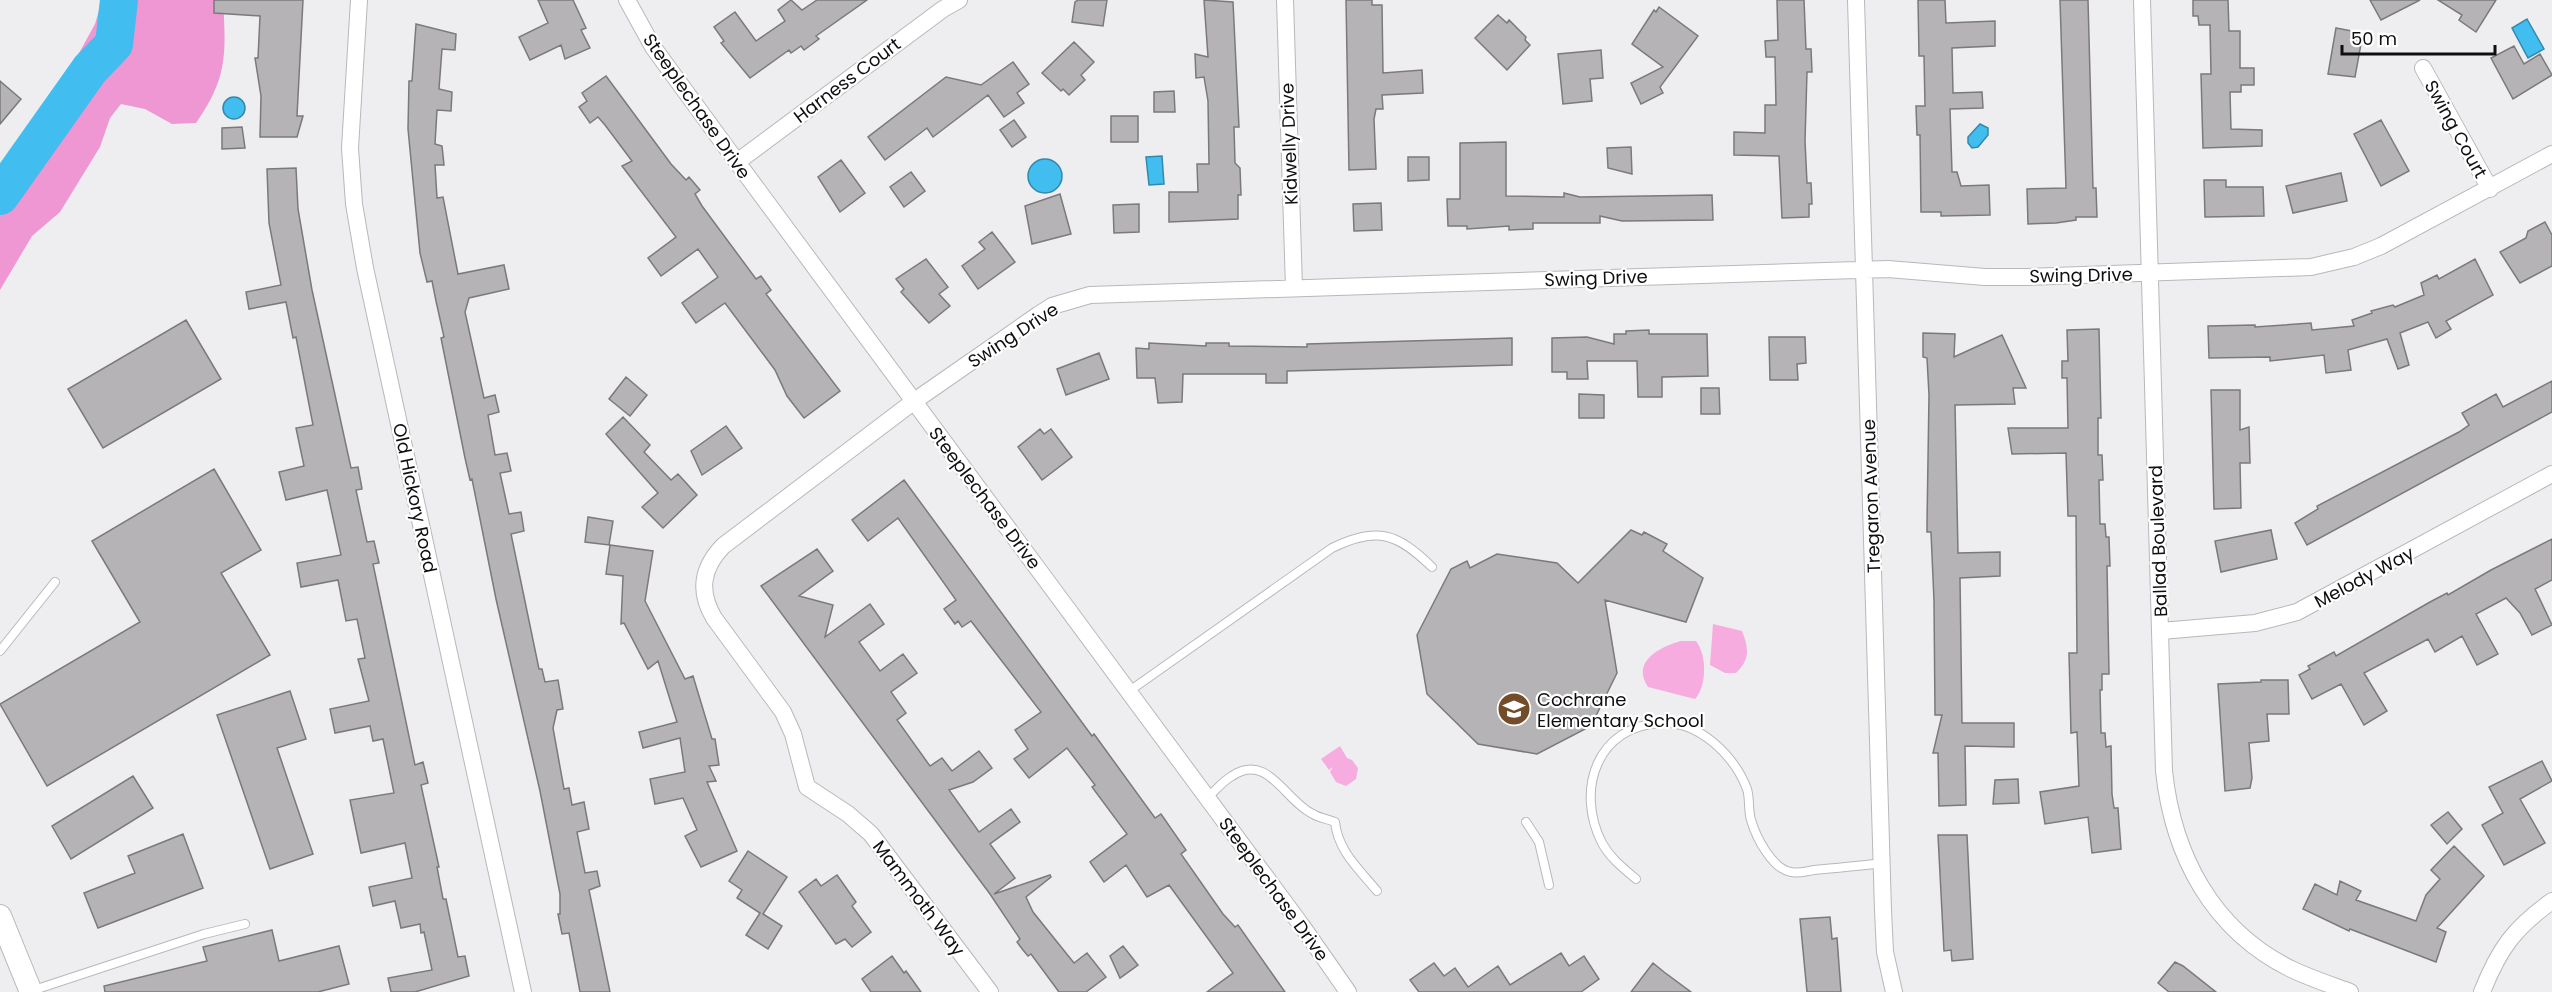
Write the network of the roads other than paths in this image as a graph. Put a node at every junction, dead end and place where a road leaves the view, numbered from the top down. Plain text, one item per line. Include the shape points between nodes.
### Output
1 (359, 0) edge
2 (627, 0) edge
3 (959, 0) edge
4 (1285, 0) edge
5 (1856, 0) edge
6 (2142, 0) edge
7 (2423, 68) dead end
8 (2552, 154) edge
9 (737, 162) junction
10 (2490, 189) junction
11 (1865, 270) junction
12 (2150, 274) junction
13 (1294, 288) junction
14 (913, 402) junction
15 (2552, 474) edge
16 (1432, 567) dead end
17 (706, 570) joint
18 (56, 582) dead end
19 (2161, 631) junction
20 (0, 651) edge
21 (1128, 692) junction
22 (1208, 798) junction
23 (1526, 822) dead end
24 (1882, 863) junction
25 (1636, 879) dead end
26 (1549, 885) dead end
27 (1377, 891) dead end
28 (2552, 901) edge
29 (0, 916) edge
30 (245, 924) dead end
31 (31, 992) edge
32 (523, 992) edge
33 (990, 992) edge
34 (1348, 992) edge
35 (1894, 992) edge
36 (2350, 992) edge
37 (2482, 992) edge

1 - 32 street, Old Hickory Road via 350,148 354,204
2 - 9 street, Steeplechase Drive via 653,47
3 - 9 street, Harness Court
4 - 13 street, Kidwelly Drive
5 - 11 street, Tregaron Avenue
6 - 12 street, Ballad Boulevard
7 - 10 street, Swing Court
8 - 10 street, Swing Drive
9 - 14 street, Steeplechase Drive
10 - 12 street, Swing Drive via 2355,257 2311,267
11 - 12 street, Swing Drive via 1925,270 1985,277
11 - 13 street, Swing Drive
11 - 24 street, Tregaron Avenue
12 - 19 street, Ballad Boulevard
13 - 14 street, Swing Drive via 1089,294 1070,299 1038,315
14 - 17 street, Swing Drive via 723,546
14 - 21 street, Steeplechase Drive
15 - 19 street, Melody Way via 2298,612 2255,623
16 - 21 lane via 1412,547 1392,536 1371,534 1349,540 1332,548
17 - 33 street, Mammoth Way via 707,607 783,712 793,734 802,780 871,834
18 - 20 lane
19 - 36 street, Ballad Boulevard via 2168,807 2175,836 2191,869 2209,898 2248,941 2291,969
21 - 22 street, Steeplechase Drive
22 - 27 lane via 1232,775 1248,770 1268,773 1312,814 1335,822 1343,851
22 - 34 street, Steeplechase Drive
23 - 26 lane via 1539,842
24 - 25 lane via 1791,873 1777,864 1761,843 1751,819 1747,789 1729,758 1711,740 1688,726 1662,723 1634,729 1609,744 1593,770 1589,795 1602,843
24 - 35 street, Tregaron Avenue via 1885,952
28 - 37 street via 2510,936
29 - 31 street
30 - 31 lane

